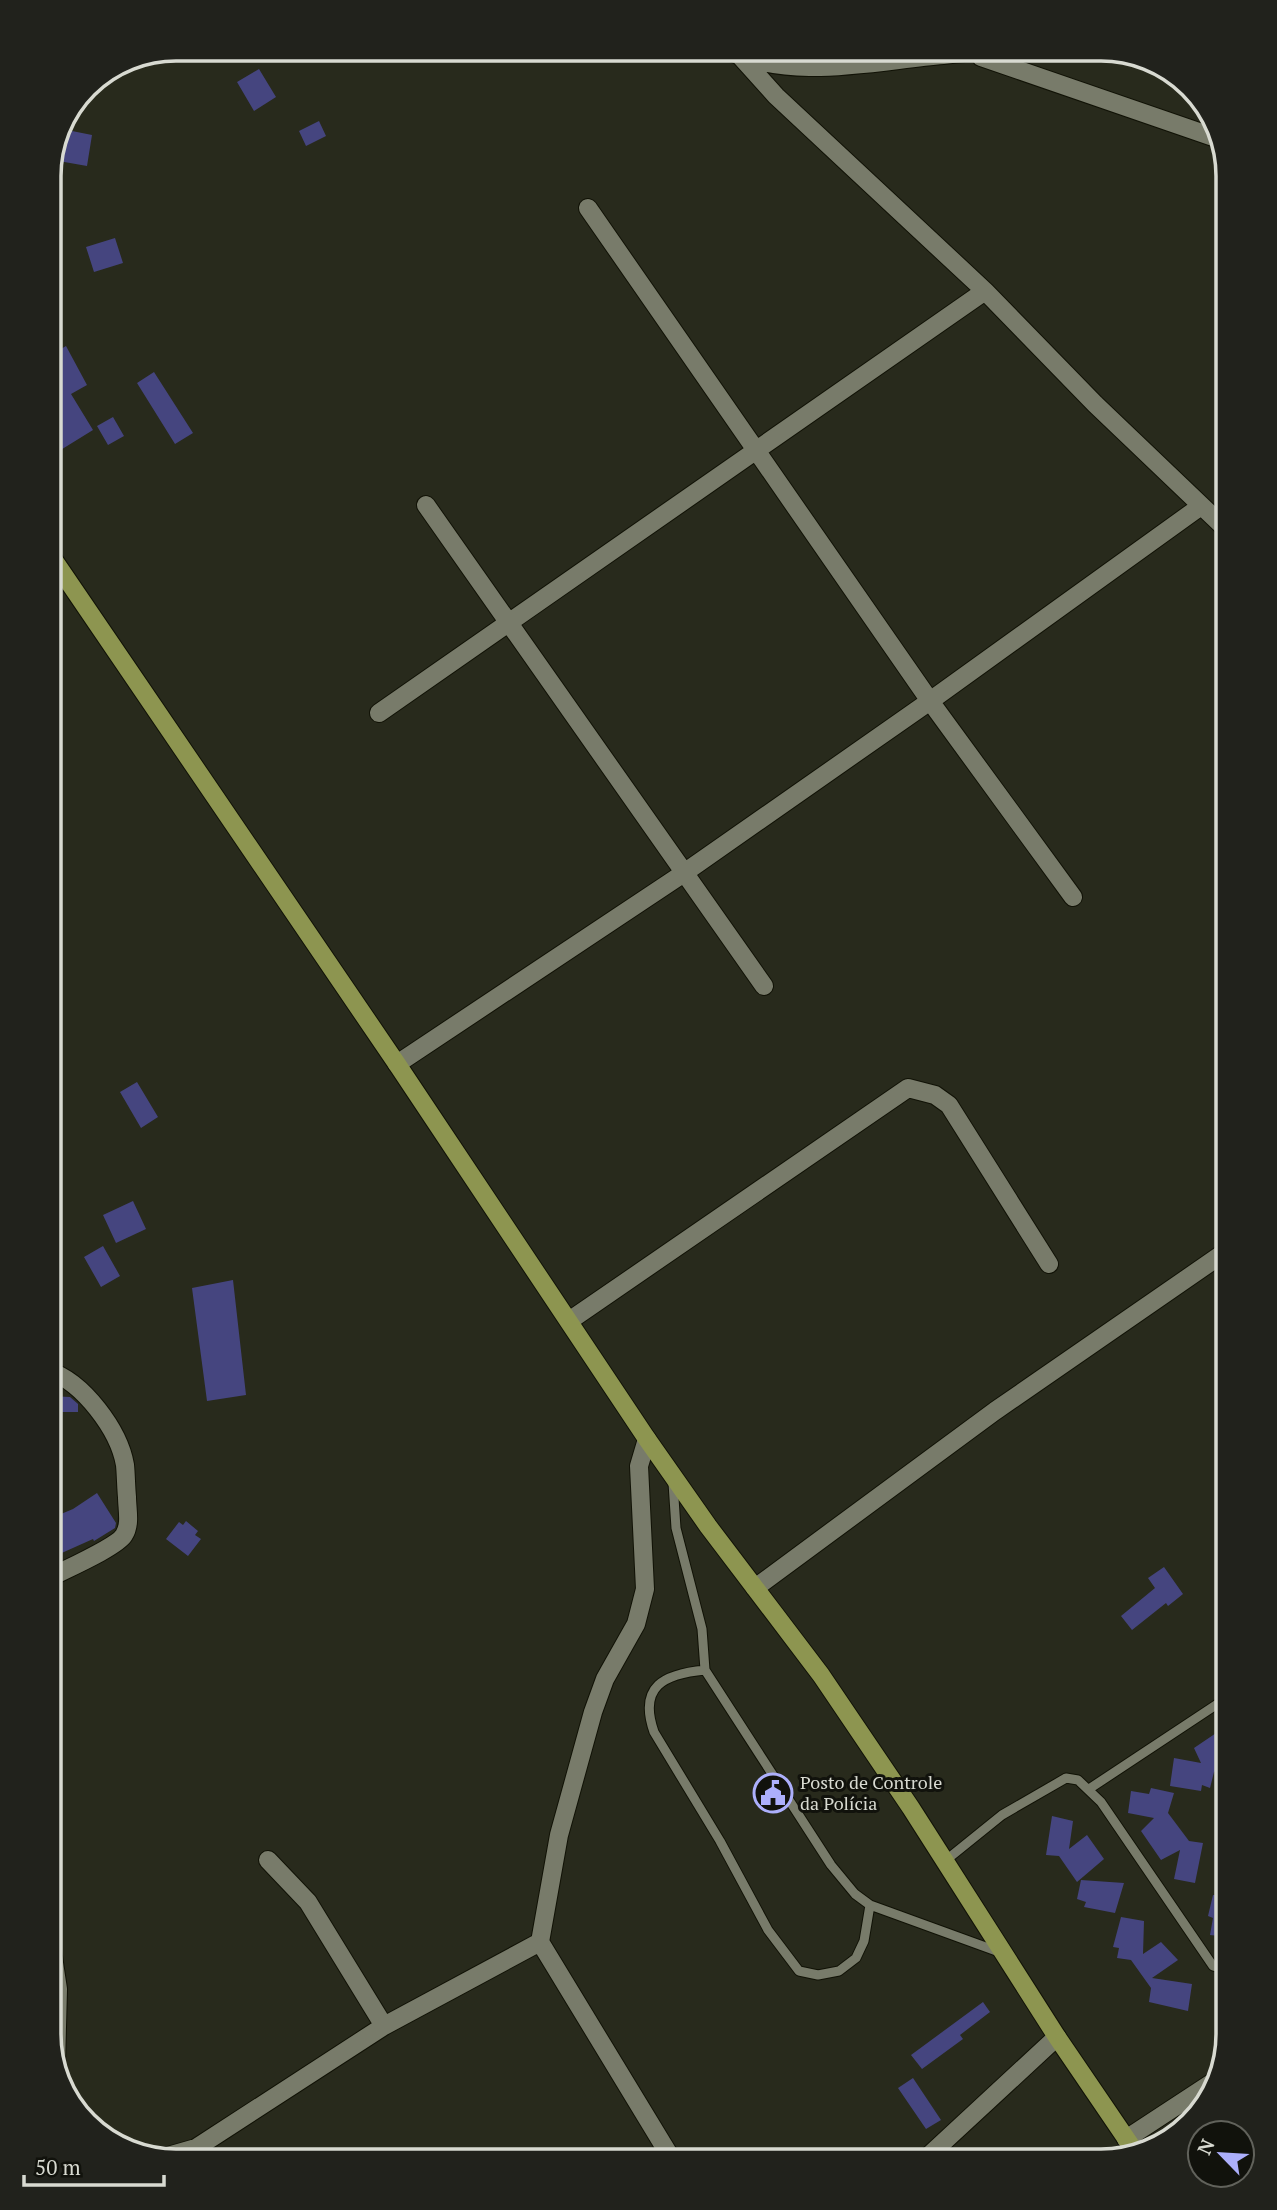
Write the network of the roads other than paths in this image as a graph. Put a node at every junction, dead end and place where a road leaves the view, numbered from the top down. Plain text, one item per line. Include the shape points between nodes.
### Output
1 (741, 61) edge
2 (764, 61) edge
3 (886, 61) edge
4 (994, 61) edge
5 (1208, 135) edge
6 (588, 208) dead end
7 (985, 291) junction
8 (755, 450) junction
9 (426, 505) dead end
10 (1201, 506) junction
11 (1216, 520) edge
12 (61, 571) edge
13 (509, 624) junction
14 (930, 701) junction
15 (379, 713) dead end
16 (684, 873) junction
17 (1073, 897) dead end
18 (764, 986) dead end
19 (397, 1064) junction
20 (1216, 1258) edge
21 (1049, 1264) dead end
22 (569, 1321) junction
23 (61, 1377) edge
24 (647, 1440) junction
25 (672, 1474) junction
26 (61, 1572) edge
27 (755, 1588) junction
28 (705, 1670) junction
29 (1216, 1705) edge
30 (1089, 1789) junction
31 (268, 1860) dead end
32 (945, 1861) junction
33 (870, 1905) junction
34 (540, 1942) junction
35 (1003, 1954) junction
36 (1216, 1967) edge
37 (384, 2026) junction
38 (1057, 2036) junction
39 (1198, 2094) edge
40 (1134, 2143) edge
41 (1130, 2145) edge
42 (192, 2149) edge
43 (666, 2149) edge
44 (936, 2149) edge

1 - 7 street
2 - 3 street via 783,66
4 - 5 street
6 - 8 street
7 - 8 street
7 - 10 street
8 - 13 street
8 - 14 street
9 - 13 street
10 - 11 street
10 - 14 street
12 - 19 main road
13 - 15 street
13 - 16 street
14 - 16 street
14 - 17 street
16 - 18 street
16 - 19 street
19 - 22 main road
20 - 27 street via 995,1412
21 - 22 street via 948,1105 935,1095 908,1088
22 - 24 main road
23 - 26 street via 92,1401 118,1441 125,1464 128,1523 124,1536 112,1545
24 - 25 main road
24 - 34 street via 639,1466 645,1589 636,1624 605,1679 593,1712 559,1835
25 - 27 main road
25 - 28 lane via 676,1528 702,1629
27 - 32 main road via 821,1675
28 - 33 lane via 831,1865
28 - 33 lane via 662,1679 651,1697 648,1715 768,1930 799,1971 818,1975 839,1971 856,1958 864,1941
29 - 30 lane
30 - 32 lane via 1066,1778 1002,1815
30 - 36 lane
31 - 37 street via 307,1902
32 - 35 main road
33 - 35 lane
34 - 37 street
34 - 43 street
35 - 38 main road
37 - 42 street
38 - 41 main road
38 - 44 street
39 - 40 street

